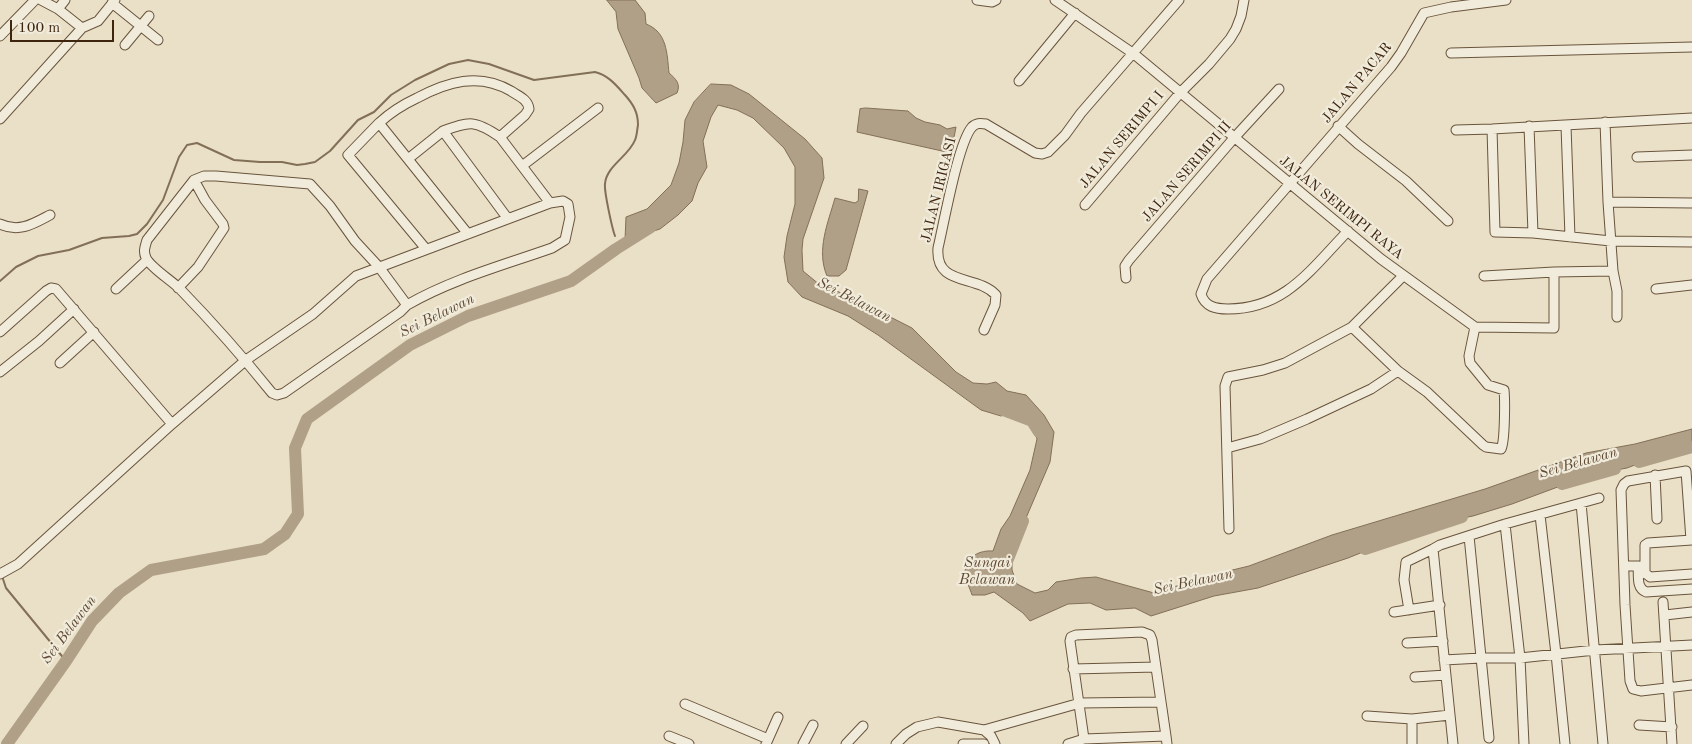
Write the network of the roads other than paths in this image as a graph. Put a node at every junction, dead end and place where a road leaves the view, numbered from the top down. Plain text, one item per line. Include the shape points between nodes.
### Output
1 (34, 0) edge
2 (41, 0) edge
3 (65, 0) edge
4 (977, 0) edge
5 (996, 0) edge
6 (1055, 0) edge
7 (1179, 0) edge
8 (1244, 0) edge
9 (1506, 0) edge
10 (114, 2) edge
11 (1451, 3) edge
12 (58, 10) junction
13 (1075, 13) junction
14 (149, 16) dead end
15 (141, 27) junction
16 (82, 28) junction
17 (0, 36) edge
18 (158, 40) dead end
19 (125, 45) dead end
20 (1692, 47) edge
21 (1451, 53) dead end
22 (1134, 54) junction
23 (1019, 81) dead end
24 (1279, 89) dead end
25 (1180, 93) junction
26 (598, 108) dead end
27 (1692, 118) edge
28 (0, 119) edge
29 (1605, 122) junction
30 (379, 124) junction
31 (1338, 126) junction
32 (1529, 126) junction
33 (1566, 126) junction
34 (1492, 129) junction
35 (1456, 130) dead end
36 (443, 131) junction
37 (500, 136) junction
38 (1234, 138) junction
39 (1692, 155) edge
40 (1637, 157) dead end
41 (408, 159) junction
42 (522, 166) junction
43 (194, 180) junction
44 (1289, 183) junction
45 (1608, 202) junction
46 (550, 203) junction
47 (1692, 203) edge
48 (1085, 205) dead end
49 (50, 215) dead end
50 (508, 219) junction
51 (1448, 221) dead end
52 (0, 224) edge
53 (1348, 231) junction
54 (1533, 233) junction
55 (468, 234) junction
56 (1692, 236) edge
57 (1570, 237) junction
58 (1611, 241) junction
59 (1692, 242) edge
60 (1692, 246) edge
61 (426, 249) junction
62 (147, 260) junction
63 (379, 267) junction
64 (1613, 271) junction
65 (1554, 272) junction
66 (1403, 276) junction
67 (1484, 276) dead end
68 (1126, 278) dead end
69 (1692, 285) edge
70 (178, 288) junction
71 (116, 289) dead end
72 (1656, 289) dead end
73 (407, 305) junction
74 (74, 309) junction
75 (1617, 317) dead end
76 (1475, 326) junction
77 (1352, 327) junction
78 (984, 330) dead end
79 (0, 332) edge
80 (94, 332) junction
81 (246, 360) junction
82 (60, 363) dead end
83 (1398, 371) junction
84 (0, 372) edge
85 (172, 424) junction
86 (1226, 448) junction
87 (1655, 475) junction
88 (1599, 498) dead end
89 (1581, 504) junction
90 (1540, 516) junction
91 (1657, 519) dead end
92 (1505, 524) junction
93 (1229, 529) dead end
94 (1469, 536) junction
95 (1692, 540) edge
96 (1433, 549) junction
97 (1624, 566) junction
98 (1642, 566) junction
99 (0, 574) edge
100 (1692, 574) edge
101 (1692, 589) edge
102 (1663, 602) dead end
103 (1440, 605) junction
104 (1408, 610) junction
105 (1394, 612) dead end
106 (1692, 612) edge
107 (1664, 615) junction
108 (1443, 641) junction
109 (1407, 643) dead end
110 (1692, 645) edge
111 (1667, 647) junction
112 (1627, 649) junction
113 (1595, 650) junction
114 (1556, 654) junction
115 (1481, 658) junction
116 (1520, 658) junction
117 (1444, 660) junction
118 (1156, 667) junction
119 (1073, 669) junction
120 (1446, 675) junction
121 (1415, 677) dead end
122 (1692, 685) edge
123 (1668, 687) junction
124 (1161, 702) junction
125 (1080, 703) junction
126 (685, 704) dead end
127 (1366, 716) dead end
128 (1450, 716) junction
129 (778, 717) dead end
130 (1412, 719) junction
131 (813, 725) dead end
132 (1639, 725) dead end
133 (863, 726) dead end
134 (1672, 727) junction
135 (984, 730) junction
136 (669, 736) dead end
137 (1489, 738) dead end
138 (1084, 739) junction
139 (1166, 740) edge
140 (767, 741) edge
141 (1132, 741) edge
142 (1098, 742) edge
143 (689, 744) edge
144 (803, 744) edge
145 (846, 744) edge
146 (896, 744) edge
147 (962, 744) edge
148 (984, 744) edge
149 (995, 744) edge
150 (1068, 744) edge
151 (1412, 744) edge
152 (1453, 744) edge
153 (1524, 744) edge
154 (1565, 744) edge
155 (1603, 744) edge
156 (1672, 744) edge

1 - 17 street
2 - 12 street
3 - 12 street
4 - 5 street
6 - 13 street, JALAN SERIMPI RAYA
7 - 22 street, JALAN IRIGASI
8 - 25 street, JALAN SERIMPI I via 1233,34
9 - 11 street, JALAN PACAR
10 - 15 street
10 - 16 street via 98,21
11 - 31 street, JALAN PACAR via 1424,13 1401,53
12 - 16 street
13 - 22 street, JALAN SERIMPI RAYA
13 - 23 street
14 - 15 street
15 - 18 street
15 - 19 street
16 - 28 street
20 - 21 street
22 - 25 street, JALAN SERIMPI RAYA
22 - 78 street, JALAN IRIGASI via 1048,152 1035,153 986,124 973,126 968,133 960,153 937,259 941,268 950,275 990,289 996,295 995,306
24 - 38 street, JALAN SERIMPI II
25 - 38 street, JALAN SERIMPI RAYA
25 - 48 street, JALAN SERIMPI I
26 - 42 street
27 - 29 street
29 - 33 street
29 - 45 street
30 - 37 street via 391,111 438,87 468,80 488,81 508,89 529,104 525,115
30 - 41 street
30 - 61 street via 348,155
31 - 44 street, JALAN PACAR
31 - 51 street via 1406,181
32 - 33 street
32 - 34 street
32 - 54 street
33 - 57 street
34 - 35 street
34 - 54 street via 1495,232
36 - 37 street via 477,123
36 - 41 street
36 - 50 street
37 - 42 street
38 - 44 street, JALAN SERIMPI RAYA
38 - 68 street, JALAN SERIMPI II via 1129,260 1125,266
39 - 40 street
41 - 55 street
42 - 46 street
43 - 62 street via 147,240 144,250
43 - 63 street via 216,176 310,184
43 - 70 street via 224,228 198,267
44 - 53 street, JALAN SERIMPI RAYA
44 - 53 street, JALAN PACAR via 1207,279 1201,294 1203,301 1219,309 1269,302 1292,288
45 - 47 street
45 - 58 street
46 - 50 street
46 - 73 street via 563,201 569,208 565,240 552,248 448,284
49 - 52 street via 23,228
50 - 55 street
53 - 66 street, JALAN SERIMPI RAYA
54 - 57 street
55 - 61 street
56 - 59 street
57 - 58 street
58 - 59 street
58 - 64 street
59 - 60 street
61 - 63 street
62 - 70 street
62 - 71 street
63 - 73 street
63 - 81 street via 356,276 312,314
64 - 65 street
64 - 75 street
65 - 67 street
65 - 76 street via 1554,328
66 - 76 street, JALAN SERIMPI RAYA
66 - 77 street
69 - 72 street
70 - 81 street
73 - 81 street via 284,393 272,393
74 - 79 street via 60,292 51,288
74 - 80 street
74 - 84 street
76 - 83 street via 1470,363 1488,385 1504,390 1502,448 1483,445 1426,392
77 - 83 street
77 - 86 street via 1285,363 1228,377 1225,386
80 - 82 street
80 - 85 street
81 - 85 street
83 - 86 street via 1307,419 1260,439
85 - 99 street via 12,569
86 - 93 street
87 - 91 street
87 - 95 street via 1686,470
87 - 97 street via 1624,484
88 - 89 street
89 - 90 street
89 - 113 street
90 - 92 street
90 - 114 street
92 - 94 street
92 - 116 street
94 - 96 street
94 - 115 street
95 - 98 street via 1648,543
96 - 103 street
96 - 104 street via 1406,562 1404,580
97 - 98 street
97 - 112 street
98 - 100 street via 1650,577
98 - 101 street via 1641,590
102 - 107 street
103 - 104 street
103 - 108 street
104 - 105 street
106 - 107 street
107 - 111 street
108 - 109 street
108 - 117 street
110 - 111 street
111 - 112 street
111 - 123 street
112 - 113 street
112 - 123 street via 1633,689
113 - 114 street
113 - 155 street
114 - 116 street
114 - 154 street
115 - 116 street
115 - 117 street
115 - 137 street
116 - 153 street
117 - 120 street
118 - 119 street
118 - 119 street via 1152,637 1142,632 1073,636 1070,641
118 - 124 street
119 - 125 street
120 - 121 street
120 - 128 street
122 - 123 street
123 - 134 street
124 - 125 street
124 - 139 street
125 - 135 street
125 - 138 street
126 - 140 street
127 - 130 street
128 - 130 street
128 - 152 street
129 - 140 street
130 - 151 street
131 - 144 street
132 - 134 street
133 - 145 street
134 - 156 street
135 - 146 street via 938,722 918,727
135 - 149 street
136 - 143 street
138 - 142 street
138 - 150 street
139 - 141 street
141 - 142 street
147 - 148 street

